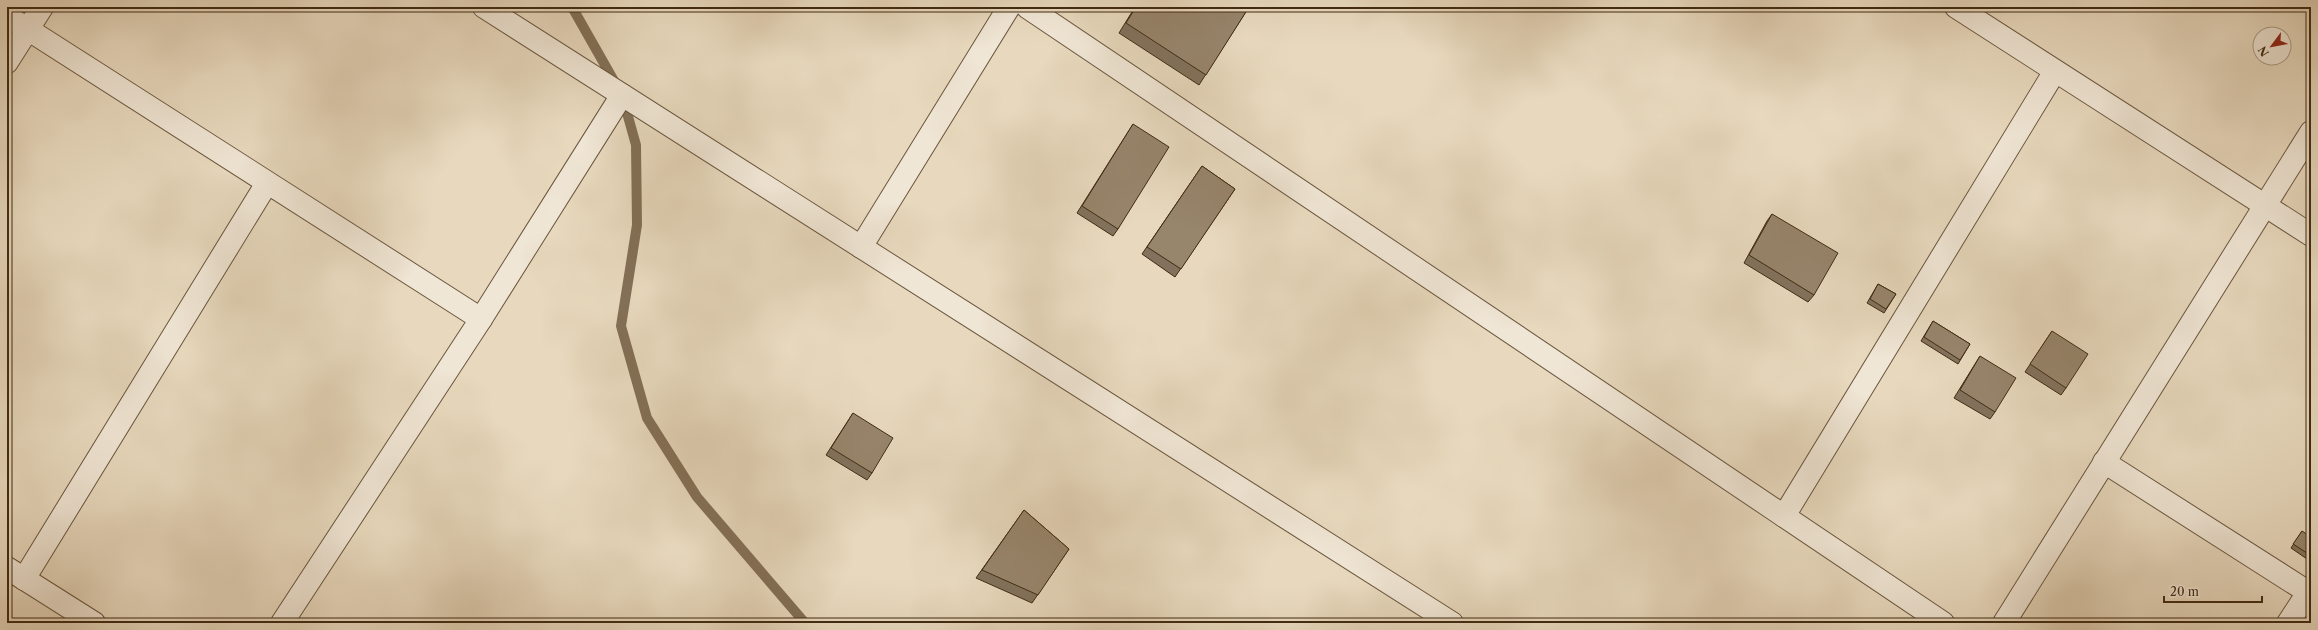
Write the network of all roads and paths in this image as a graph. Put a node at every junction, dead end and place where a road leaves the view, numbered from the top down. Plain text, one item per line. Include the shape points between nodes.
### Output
1 (42, 7) edge
2 (484, 7) edge
3 (1009, 7) edge
4 (1027, 7) edge
5 (1956, 7) edge
6 (7, 16) edge
7 (28, 29) junction
8 (7, 62) edge
9 (2055, 71) junction
10 (622, 95) junction
11 (2311, 132) edge
12 (267, 183) junction
13 (2265, 206) junction
14 (2311, 235) edge
15 (861, 247) junction
16 (481, 319) junction
17 (2104, 462) junction
18 (1784, 516) junction
19 (16, 573) edge
20 (2310, 591) edge
21 (94, 623) edge
22 (282, 623) edge
23 (1452, 623) edge
24 (1943, 623) edge
25 (2004, 623) edge
26 (2288, 623) edge

1 - 7 street
2 - 10 street
3 - 15 street
4 - 18 street
5 - 9 street
6 - 7 street
7 - 8 street
7 - 12 street
9 - 13 street
9 - 18 street
10 - 15 street
10 - 16 street
11 - 13 street
12 - 16 street
12 - 19 street
13 - 14 street
13 - 17 street
15 - 23 street
16 - 22 street
17 - 20 street
17 - 25 street
18 - 24 street
19 - 21 street
20 - 26 street

